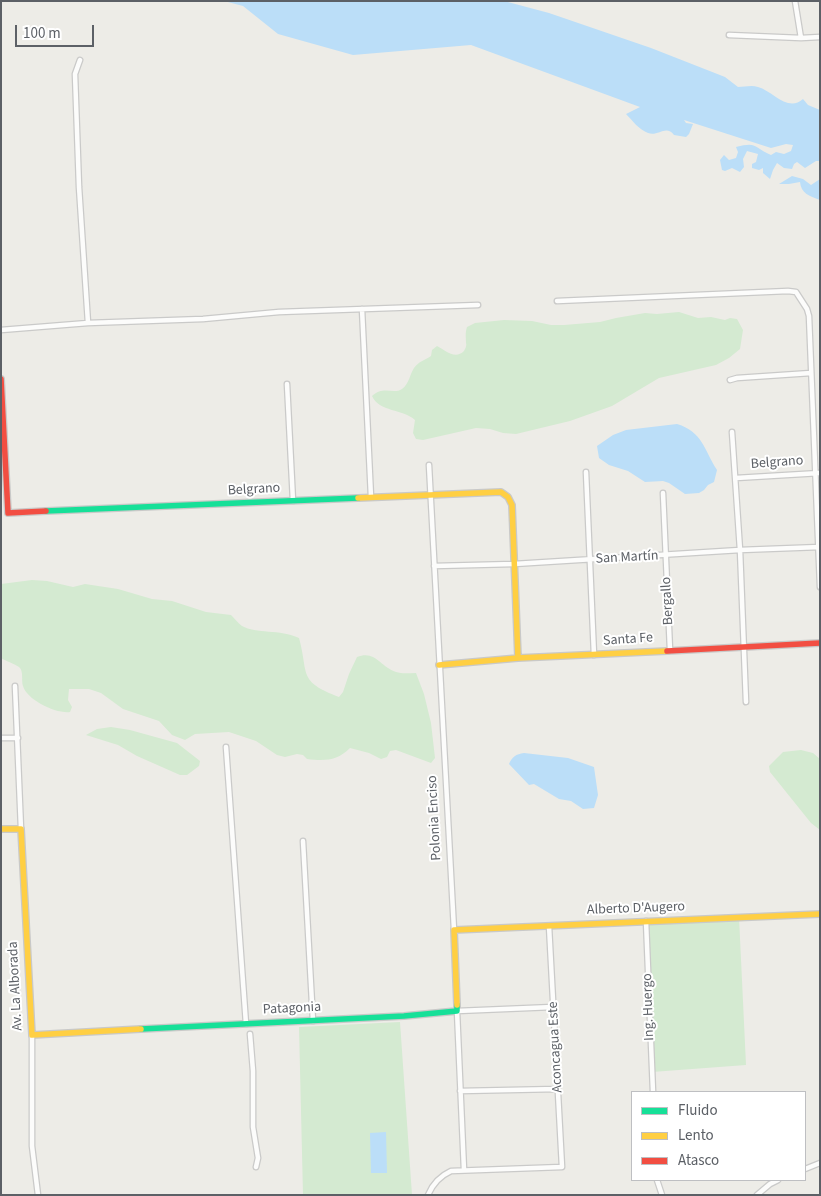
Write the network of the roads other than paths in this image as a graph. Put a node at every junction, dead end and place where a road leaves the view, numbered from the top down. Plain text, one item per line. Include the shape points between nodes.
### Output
1 (796, 1) edge
2 (729, 35) dead end
3 (820, 37) edge
4 (801, 38) junction
5 (80, 60) dead end
6 (557, 301) dead end
7 (478, 304) dead end
8 (362, 309) junction
9 (88, 323) junction
10 (1, 330) edge
11 (810, 373) junction
12 (1, 380) edge
13 (730, 380) dead end
14 (287, 384) dead end
15 (732, 432) dead end
16 (430, 465) dead end
17 (586, 472) dead end
18 (817, 473) edge
19 (736, 478) junction
20 (664, 493) dead end
21 (430, 494) junction
22 (371, 497) junction
23 (293, 501) junction
24 (819, 547) edge
25 (740, 550) junction
26 (665, 556) junction
27 (589, 560) junction
28 (514, 564) junction
29 (434, 566) junction
30 (820, 587) edge
31 (820, 643) edge
32 (744, 646) junction
33 (670, 650) junction
34 (594, 655) junction
35 (518, 658) junction
36 (439, 665) junction
37 (15, 686) dead end
38 (746, 702) dead end
39 (1, 738) edge
40 (18, 738) junction
41 (226, 747) dead end
42 (1, 829) edge
43 (21, 829) junction
44 (304, 841) dead end
45 (820, 914) edge
46 (646, 921) junction
47 (549, 926) junction
48 (454, 930) junction
49 (553, 1007) junction
50 (457, 1011) junction
51 (313, 1021) junction
52 (249, 1028) junction
53 (32, 1035) junction
54 (558, 1089) junction
55 (460, 1091) junction
56 (653, 1091) edge
57 (820, 1163) edge
58 (256, 1167) dead end
59 (806, 1169) edge
60 (464, 1170) junction
61 (657, 1181) edge
62 (776, 1181) edge
63 (38, 1195) edge
64 (428, 1195) edge
65 (662, 1195) edge
66 (756, 1195) edge

1 - 4 street
2 - 4 street
3 - 4 street
5 - 9 street via 75,74
6 - 11 street via 796,292 809,316
7 - 8 street
8 - 9 street
8 - 22 street
9 - 10 street
11 - 13 street
11 - 18 street
12 - 23 main road, Belgrano via 8,513
14 - 23 street
15 - 19 street
16 - 21 street, Polonia Enciso
17 - 27 street
18 - 19 street, Belgrano
18 - 24 street
19 - 25 street
20 - 26 street, Bergallo
21 - 22 main road, Belgrano
21 - 28 main road, Belgrano via 501,492 510,498
21 - 29 street, Polonia Enciso
22 - 23 main road, Belgrano
24 - 25 street, San Martín
24 - 30 street
25 - 26 street, San Martín
25 - 32 street
26 - 27 street, San Martín
26 - 33 street, Bergallo
27 - 28 street, San Martín
27 - 34 street
28 - 29 street, San Martín
28 - 35 main road
29 - 36 street, Polonia Enciso
31 - 32 main road, Santa Fe
32 - 33 main road, Santa Fe
32 - 38 street
33 - 34 main road, Santa Fe
34 - 35 main road, Santa Fe
35 - 36 main road, Santa Fe
36 - 48 street, Polonia Enciso
37 - 40 street, Av. La Alborada
39 - 40 street
40 - 43 street, Av. La Alborada
41 - 52 street
42 - 43 main road
43 - 53 main road, Av. La Alborada
44 - 51 street
45 - 46 main road, Alberto D'Augero
46 - 47 main road, Alberto D'Augero
46 - 56 street, Ing. Huergo
47 - 48 main road, Alberto D'Augero
47 - 49 street, Aconcagua Este
48 - 50 main road, Polonia Enciso
49 - 50 street, Patagonia
49 - 54 street, Aconcagua Este
50 - 51 main road, Patagonia
50 - 55 street, Polonia Enciso
51 - 52 main road, Patagonia
52 - 53 main road, Patagonia
52 - 58 street
53 - 63 street, Av. La Alborada via 32,1146
54 - 55 street
54 - 60 street, Aconcagua Este via 562,1168
55 - 60 street, Polonia Enciso
57 - 59 street
60 - 64 street via 440,1176
61 - 65 street
62 - 66 street

